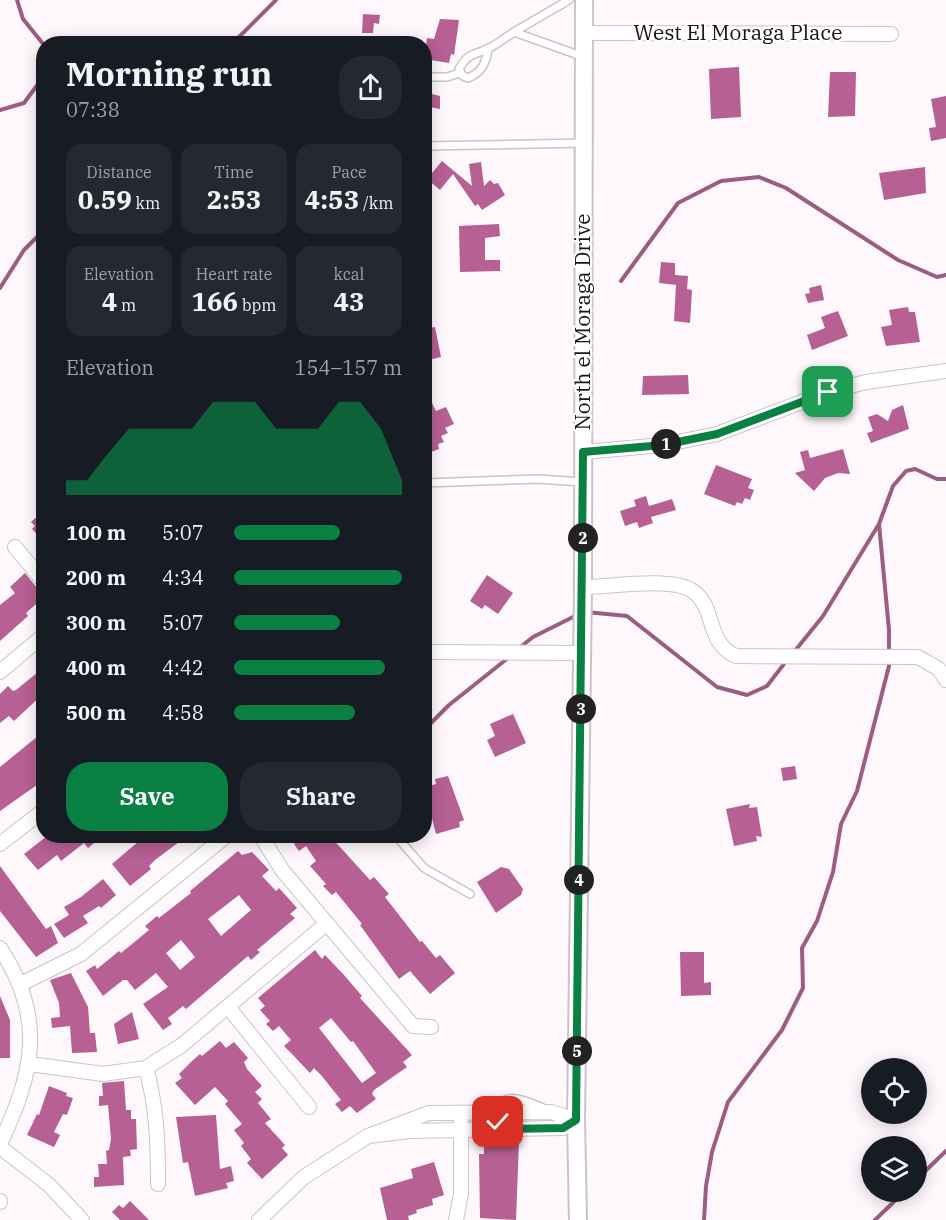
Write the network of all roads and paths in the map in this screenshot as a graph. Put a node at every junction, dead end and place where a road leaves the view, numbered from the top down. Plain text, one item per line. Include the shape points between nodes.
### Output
1 (568, 0) edge
2 (585, 0) edge
3 (513, 32) junction
4 (585, 33) junction
5 (891, 34) dead end
6 (488, 49) junction
7 (584, 57) junction
8 (460, 73) junction
9 (432, 77) edge
10 (584, 143) junction
11 (432, 146) edge
12 (946, 371) edge
13 (583, 452) junction
14 (583, 482) junction
15 (432, 483) edge
16 (15, 547) dead end
17 (36, 572) edge
18 (583, 587) junction
19 (36, 642) edge
20 (432, 652) edge
21 (582, 653) junction
22 (0, 672) edge
23 (946, 680) edge
24 (36, 816) edge
25 (217, 843) edge
26 (265, 843) edge
27 (402, 843) edge
28 (0, 844) edge
29 (470, 894) dead end
30 (326, 924) junction
31 (0, 948) edge
32 (21, 984) junction
33 (228, 1007) junction
34 (431, 1027) dead end
35 (30, 1064) junction
36 (146, 1068) junction
37 (309, 1107) dead end
38 (460, 1113) junction
39 (497, 1113) junction
40 (576, 1120) junction
41 (505, 1129) junction
42 (461, 1130) junction
43 (368, 1136) junction
44 (0, 1145) edge
45 (158, 1184) dead end
46 (82, 1220) edge
47 (259, 1220) edge
48 (456, 1220) edge
49 (578, 1220) edge

1 - 3 lane
2 - 4 street, North el Moraga Drive
3 - 6 lane
3 - 7 lane
4 - 5 street, West El Moraga Place
4 - 7 street, North el Moraga Drive
6 - 8 lane via 465,59
6 - 8 lane via 481,70 468,78
7 - 10 street, North el Moraga Drive
8 - 9 lane
10 - 11 lane
10 - 13 street, North el Moraga Drive
12 - 13 street via 866,382 828,392 717,434 663,445
13 - 14 street, North el Moraga Drive
14 - 15 lane via 538,479
14 - 18 street, North el Moraga Drive
16 - 17 street
18 - 21 street, North el Moraga Drive
18 - 23 street via 662,584 690,589 700,597 718,643 736,656 918,657 939,669
19 - 22 street
20 - 21 street
21 - 40 street, North el Moraga Drive
24 - 28 street
25 - 32 street via 81,954
26 - 30 street
27 - 29 lane via 424,868
30 - 33 street
30 - 34 street via 413,1026
31 - 32 street
32 - 35 street via 29,1019
33 - 36 street via 182,1045
33 - 37 street
35 - 36 street via 103,1074
35 - 44 street via 20,1100
36 - 45 street via 159,1130
38 - 39 street
38 - 42 street
38 - 43 street via 429,1113
39 - 40 street via 550,1112
39 - 41 lane via 498,1122
40 - 41 street via 563,1128
40 - 49 street, North el Moraga Drive
41 - 42 street
42 - 43 street
42 - 48 street via 461,1194
43 - 47 street via 304,1177
44 - 46 street via 49,1185

